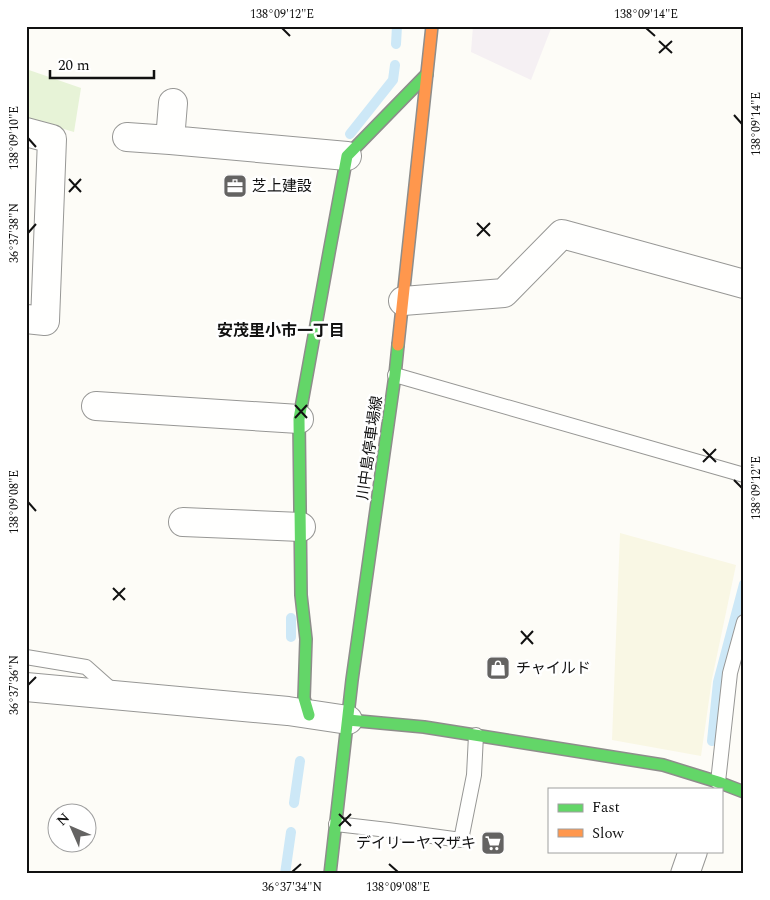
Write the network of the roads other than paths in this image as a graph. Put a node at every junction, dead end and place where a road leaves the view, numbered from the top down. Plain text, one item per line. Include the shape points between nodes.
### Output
1 (432, 26) edge
2 (426, 74) junction
3 (173, 103) dead end
4 (26, 132) edge
5 (127, 137) dead end
6 (170, 140) junction
7 (347, 156) junction
8 (744, 284) edge
9 (403, 301) junction
10 (26, 319) edge
11 (395, 375) junction
12 (96, 406) dead end
13 (299, 419) junction
14 (744, 476) edge
15 (183, 522) dead end
16 (300, 527) junction
17 (744, 622) edge
18 (26, 657) edge
19 (26, 688) edge
20 (117, 696) junction
21 (309, 715) junction
22 (348, 720) junction
23 (476, 735) junction
24 (717, 786) edge
25 (744, 792) edge
26 (336, 824) junction
27 (693, 852) edge
28 (330, 874) edge
29 (685, 874) edge

1 - 2 street, 川中島停車場線
2 - 7 street
2 - 9 street, 川中島停車場線
3 - 6 street
4 - 10 street via 52,139 45,322
5 - 6 street
6 - 7 street
7 - 13 street
8 - 9 street via 562,234 504,293
9 - 11 street, 川中島停車場線
11 - 14 lane
11 - 22 street, 川中島停車場線
12 - 13 street
13 - 16 street
15 - 16 street
16 - 21 street via 301,595 306,639 304,698
17 - 24 lane via 730,674
18 - 20 lane via 86,667
19 - 20 street
20 - 21 street
21 - 22 street
22 - 23 street
22 - 26 street, 川中島停車場線
23 - 24 street via 663,765
23 - 26 lane via 474,775 460,840
24 - 25 street
26 - 28 street, 川中島停車場線
27 - 29 street

